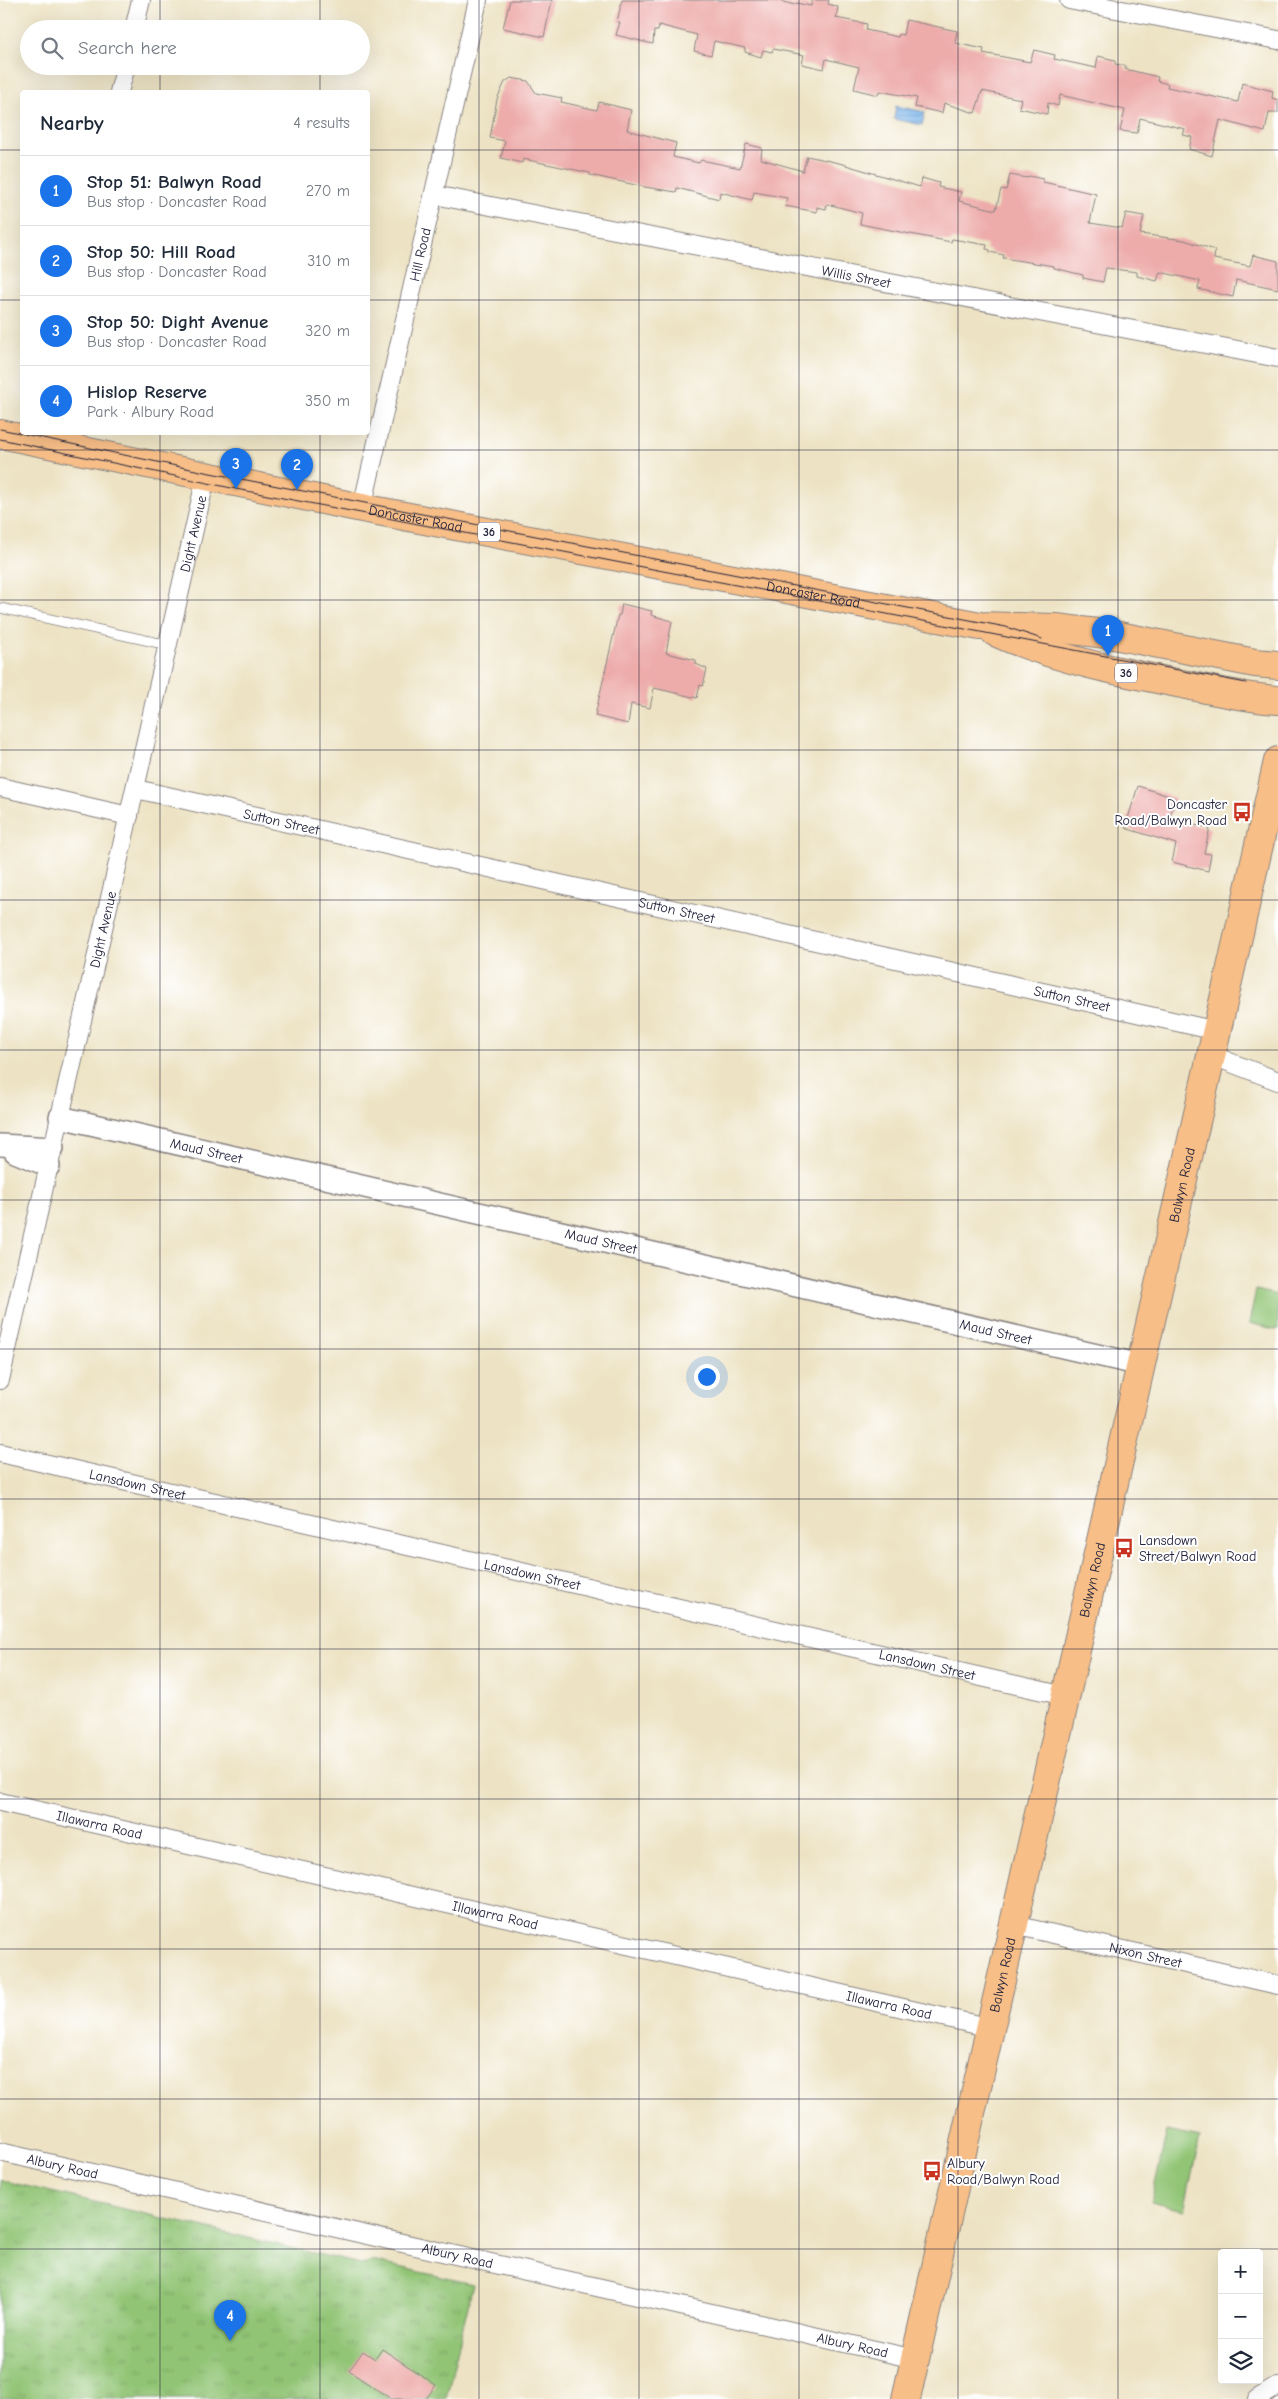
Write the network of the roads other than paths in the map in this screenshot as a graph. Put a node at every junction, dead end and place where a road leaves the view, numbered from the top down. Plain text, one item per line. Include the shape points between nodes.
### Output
1 (141, 0) edge
2 (478, 0) edge
3 (1070, 0) edge
4 (136, 20) edge
5 (1278, 40) edge
6 (124, 75) edge
7 (120, 90) edge
8 (434, 195) junction
9 (1278, 358) edge
10 (0, 434) edge
11 (38, 438) edge
12 (206, 477) junction
13 (362, 508) junction
14 (0, 608) edge
15 (980, 626) junction
16 (168, 645) junction
17 (1278, 665) edge
18 (1278, 700) edge
19 (1278, 761) edge
20 (0, 787) edge
21 (136, 788) junction
22 (130, 816) junction
23 (1214, 1043) junction
24 (1278, 1081) edge
25 (60, 1117) junction
26 (0, 1146) edge
27 (51, 1157) junction
28 (1141, 1365) junction
29 (0, 1380) edge
30 (0, 1454) edge
31 (1065, 1696) junction
32 (0, 1802) edge
33 (1014, 1925) junction
34 (1278, 1985) edge
35 (991, 2028) junction
36 (0, 2152) edge
37 (915, 2359) junction
38 (1278, 2386) edge
39 (906, 2399) edge
40 (1257, 2399) edge

1 - 4 street
2 - 8 street, Hill Road
3 - 5 street
6 - 7 street
8 - 9 street, Willis Street
8 - 13 street, Hill Road
10 - 11 main road, Doncaster Road / 36
11 - 12 main road, Doncaster Road / 36
12 - 13 main road, Doncaster Road / 36
12 - 16 street, Dight Avenue
13 - 15 main road, Doncaster Road / 36
14 - 16 lane
15 - 17 main road, Doncaster Road / 36 via 1056,628 1114,635
15 - 18 main road, Doncaster Road / 36 via 1054,656 1104,669
16 - 21 street, Dight Avenue
19 - 23 main road, Balwyn Road
20 - 22 street
21 - 22 street, Dight Avenue
21 - 23 street, Sutton Street
22 - 25 street, Dight Avenue
23 - 24 street, Sutton Street
23 - 28 main road, Balwyn Road
25 - 27 street, Dight Avenue
25 - 28 street, Maud Street
26 - 27 street
27 - 29 street, Dight Avenue
28 - 31 main road, Balwyn Road
30 - 31 street, Lansdown Street
31 - 33 main road, Balwyn Road
32 - 35 street, Illawarra Road
33 - 34 street, Nixon Street
33 - 35 main road, Balwyn Road
35 - 37 main road, Balwyn Road
36 - 37 street, Albury Road
37 - 39 main road, Balwyn Road
38 - 40 street

